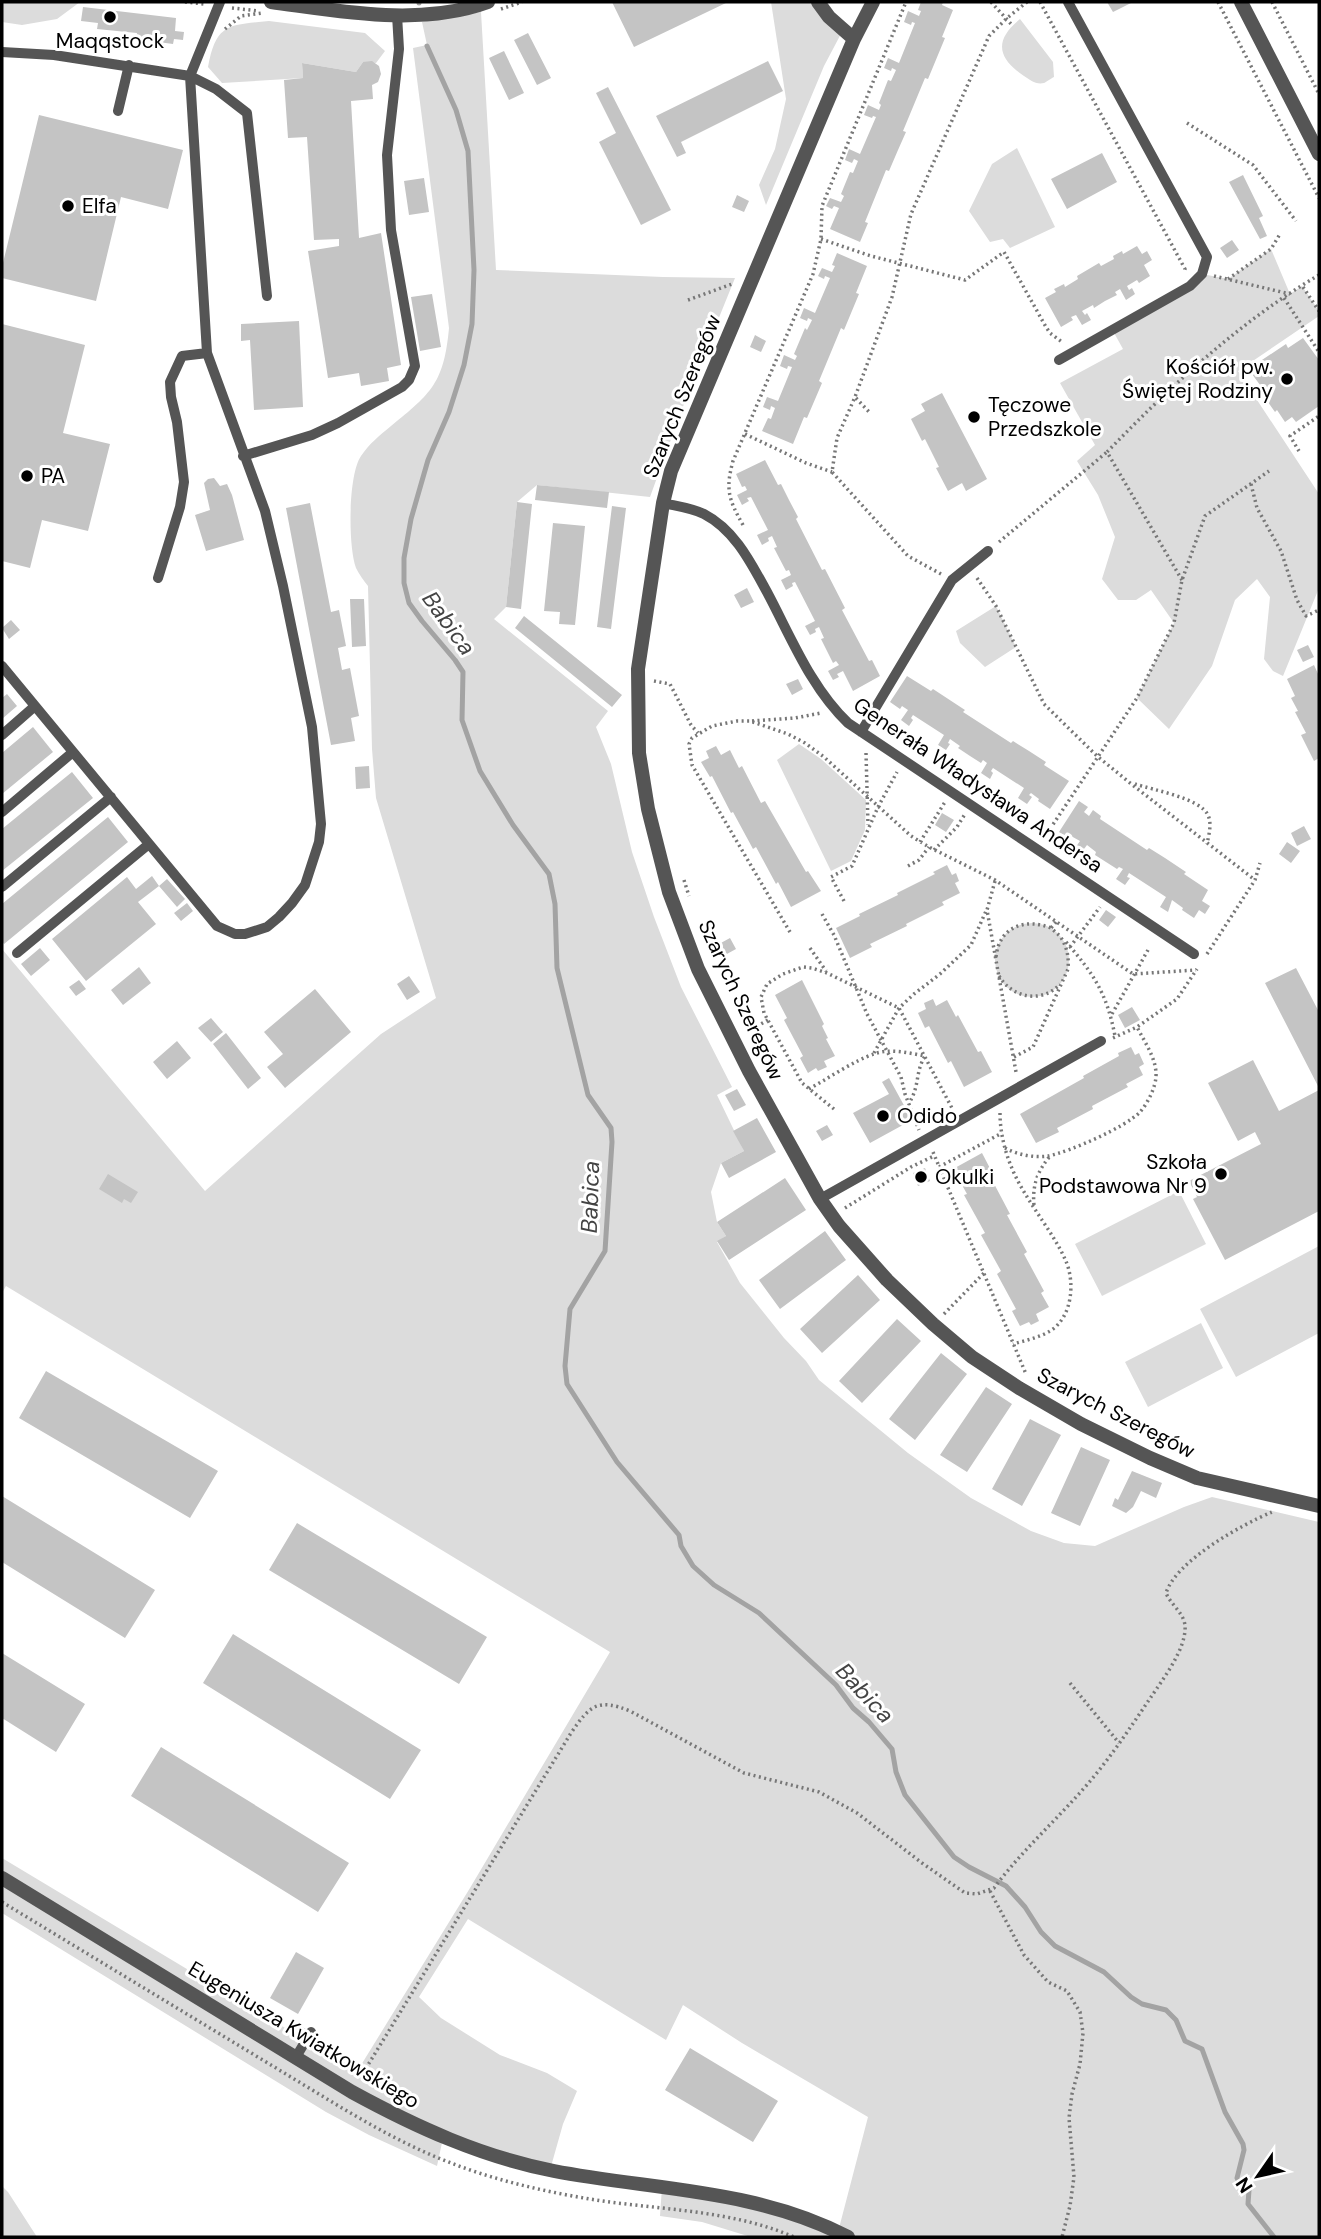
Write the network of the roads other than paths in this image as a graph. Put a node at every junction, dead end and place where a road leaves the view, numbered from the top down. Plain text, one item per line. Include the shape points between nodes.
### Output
1 (220, 2) edge
2 (271, 2) edge
3 (488, 2) edge
4 (818, 2) edge
5 (873, 2) edge
6 (1068, 2) edge
7 (1241, 2) edge
8 (400, 15) junction
9 (854, 39) junction
10 (2, 52) edge
11 (128, 65) junction
12 (190, 76) junction
13 (118, 111) dead end
14 (1319, 154) edge
15 (267, 296) dead end
16 (207, 353) junction
17 (1059, 360) dead end
18 (243, 456) junction
19 (663, 503) junction
20 (988, 551) road end
21 (158, 578) dead end
22 (2, 666) edge
23 (35, 706) junction
24 (2, 734) edge
25 (863, 734) junction
26 (73, 752) junction
27 (110, 797) junction
28 (2, 812) edge
29 (149, 844) junction
30 (2, 887) edge
31 (17, 953) dead end
32 (1194, 954) dead end
33 (1101, 1041) road end
34 (827, 1196) junction
35 (1319, 1506) edge
36 (2, 1878) edge
37 (311, 2032) dead end
38 (296, 2057) junction
39 (848, 2237) edge

1 - 12 lane
2 - 8 street
3 - 8 street via 440,13
4 - 9 street
5 - 9 street, Szarych Szeregów
6 - 17 lane via 1206,257 1202,274 1190,286
7 - 14 street
8 - 18 lane via 387,155 391,230 413,373 402,387 338,423
9 - 19 street, Szarych Szeregów via 694,411
10 - 11 lane
11 - 12 lane
11 - 13 lane
12 - 15 lane via 247,113
12 - 16 lane
16 - 18 lane
16 - 21 lane via 182,356 170,382 184,482
18 - 29 lane via 265,511 309,714 319,842 305,885 292,904 267,927 245,934 217,926
19 - 25 lane, Generała Władysława Andersa via 703,514 741,547 814,682 835,711
19 - 34 street, Szarych Szeregów via 638,669 639,753 654,837 698,970 749,1071
20 - 25 lane via 952,580
22 - 23 lane
23 - 24 lane
23 - 26 lane
25 - 32 lane, Generała Władysława Andersa
26 - 27 lane
26 - 28 lane
27 - 29 lane
27 - 30 lane
29 - 31 lane
33 - 34 lane
34 - 35 street, Szarych Szeregów via 839,1226 887,1280 972,1357 1019,1388 1092,1429 1198,1478
36 - 38 street, Eugeniusza Kwiatkowskiego
37 - 38 lane
38 - 39 street, Eugeniusza Kwiatkowskiego via 398,2117 493,2155 604,2180 740,2198

